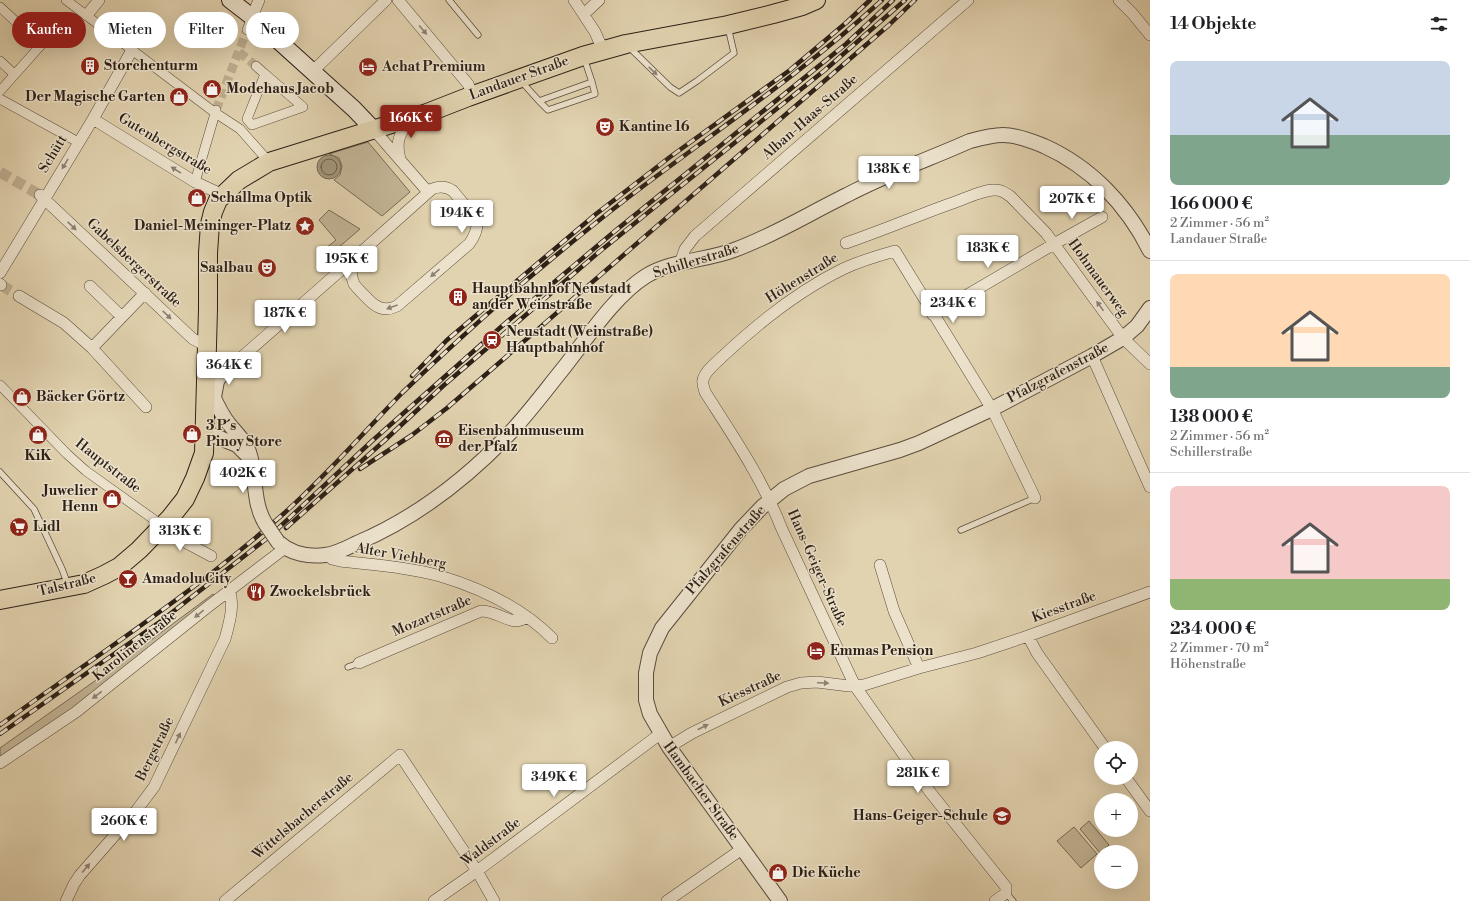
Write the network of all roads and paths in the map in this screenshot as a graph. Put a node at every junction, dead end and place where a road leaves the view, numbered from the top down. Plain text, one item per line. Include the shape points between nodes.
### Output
1 (66, 0) edge
2 (99, 0) edge
3 (230, 0) edge
4 (259, 0) edge
5 (386, 0) edge
6 (398, 0) edge
7 (449, 0) edge
8 (574, 0) edge
9 (599, 0) edge
10 (816, 0) edge
11 (968, 0) edge
12 (1119, 0) edge
13 (0, 7) edge
14 (254, 12) edge
15 (584, 14) junction
16 (87, 16) junction
17 (246, 19) edge
18 (728, 25) junction
19 (478, 35) dead end
20 (1150, 35) edge
21 (626, 44) junction
22 (281, 48) edge
23 (132, 50) junction
24 (603, 50) junction
25 (583, 56) junction
26 (0, 61) edge
27 (256, 66) tunnel mouth
28 (312, 72) junction
29 (14, 74) junction
30 (265, 74) junction
31 (519, 79) junction
32 (592, 82) junction
33 (0, 90) edge
34 (472, 95) junction
35 (0, 99) edge
36 (539, 100) junction
37 (216, 111) junction
38 (93, 118) junction
39 (411, 118) junction
40 (374, 130) junction
41 (78, 142) junction
42 (401, 160) junction
43 (269, 162) junction
44 (195, 182) junction
45 (428, 192) junction
46 (223, 195) junction
47 (42, 197) junction
48 (1102, 218) dead end
49 (846, 243) dead end
50 (1054, 244) junction
51 (1150, 251) edge
52 (350, 262) junction
53 (680, 263) junction
54 (0, 273) edge
55 (90, 286) dead end
56 (145, 294) junction
57 (18, 296) tunnel mouth
58 (1150, 308) edge
59 (933, 315) junction
60 (122, 317) junction
61 (1123, 338) junction
62 (207, 346) junction
63 (92, 348) junction
64 (1092, 356) junction
65 (1150, 364) edge
66 (225, 369) junction
67 (206, 380) junction
68 (0, 385) edge
69 (214, 397) junction
70 (146, 407) dead end
71 (992, 409) junction
72 (229, 424) junction
73 (205, 432) junction
74 (251, 460) junction
75 (0, 472) edge
76 (1150, 487) edge
77 (1035, 498) joint
78 (770, 500) junction
79 (163, 526) junction
80 (961, 530) dead end
81 (282, 545) junction
82 (327, 555) junction
83 (211, 556) dead end
84 (880, 565) dead end
85 (69, 587) junction
86 (229, 590) junction
87 (1150, 592) edge
88 (0, 600) edge
89 (527, 617) junction
90 (1028, 636) junction
91 (552, 638) dead end
92 (354, 665) dead end
93 (919, 668) junction
94 (855, 686) junction
95 (660, 734) junction
96 (1100, 741) edge
97 (669, 747) junction
98 (0, 763) edge
99 (1131, 785) edge
100 (1150, 811) edge
101 (742, 849) junction
102 (477, 871) junction
103 (1009, 897) edge
104 (66, 901) edge
105 (225, 901) edge
106 (434, 901) edge
107 (494, 901) edge
108 (667, 901) edge
109 (780, 901) edge
110 (995, 901) edge

1 - 16 street
2 - 16 street
3 - 17 main road
4 - 14 street
5 - 28 street
6 -> 34 street via 468,84
7 - 19 lane
8 - 15 street
9 - 15 street
10 - 18 main road, Landauer Straße via 791,10
11 - 53 street, Alban-Haas-Straße via 695,236 685,249
12 - 20 street
13 - 29 street via 41,45
15 - 24 street
16 - 23 street
18 - 21 main road, Landauer Straße
21 -> 18 lane via 679,93 734,53
21 - 24 main road, Landauer Straße
22 - 28 main road
23 - 37 street
23 - 38 street, Schütt
24 - 25 main road, Landauer Straße
25 - 31 main road, Landauer Straße
25 - 32 lane
26 - 29 street
27 - 30 street
28 - 40 main road
29 - 33 street
30 - 30 street via 303,107 252,125 247,119
31 - 34 main road, Landauer Straße
31 - 36 lane
32 - 36 lane
32 - 36 lane via 596,94 548,110
34 - 39 main road, Landauer Straße
35 - 41 street
37 - 43 street via 240,130
37 - 44 street
38 - 41 street, Schütt
44 -> 38 street, Gutenbergstraße
39 - 40 main road, Landauer Straße
39 - 42 street via 398,140
40 - 42 street
40 - 43 main road, Landauer Straße
41 -> 47 street, Schütt
42 - 45 street
43 - 46 main road, Landauer Straße via 239,180
44 - 46 street, Gutenbergstraße
45 - 52 street
45 -> 52 street via 440,187 449,188 456,193 477,220 477,230 472,240 393,308 383,309 373,305 355,285
46 - 62 main road, Landauer Straße via 215,204 210,224
47 - 54 street, Schütt
47 -> 56 street, Gabelsbergerstraße
48 - 50 street
49 - 50 street, Hohmauerweg via 998,189 1010,196
50 - 59 street
61 -> 50 street, Hohmauerweg
51 - 53 street, Schillerstraße via 1130,217 1107,189 1088,172 1059,153 1037,143 1004,135 970,141 848,194 795,223 734,250
52 - 66 street via 234,364
53 - 82 street, Schillerstraße via 656,270 630,287 510,434 471,472 405,520 375,536
55 - 60 street
56 - 60 street
56 -> 62 street, Gabelsbergerstraße via 193,339
57 - 63 street via 64,323
58 - 61 street via 1137,326
59 - 71 street, Höhenstraße
59 - 78 street, Höhenstraße via 895,251 859,262 825,278 756,327 711,368 703,380 705,392
60 - 63 street
61 - 64 street, Pfalzgrafenstraße
61 - 65 street, Hohmauerweg
62 - 67 main road, Landauer Straße
63 - 70 street
64 - 71 street, Pfalzgrafenstraße
64 - 76 street
66 - 67 street
66 - 69 street via 217,381
67 - 69 street
67 - 73 main road, Landauer Straße
68 - 79 street, Hauptstraße via 66,454
69 - 72 street
71 - 77 street, Pfalzgrafenstraße
71 - 78 street, Pfalzgrafenstraße via 900,450 810,476 784,489
72 - 73 street via 217,425
72 - 74 street via 247,445
73 - 74 street via 237,445
73 - 79 main road, Landauer Straße via 204,453 191,489
74 - 81 street, bridge via 258,504 265,523
75 - 85 lane via 34,509
77 - 80 lane
78 - 94 street, Hans-Geiger-Straße
78 - 95 street, Pfalzgrafenstraße via 741,529 695,585 662,628 654,644 646,673 646,700
79 - 83 street, Hauptstraße via 181,540
79 - 85 main road, Talstraße via 119,567 93,581
81 - 82 street, Schillerstraße via 296,553
81 - 86 street, Karolinenstraße
82 - 89 street, Alter Viehberg via 340,561 439,576 480,591
84 - 93 street via 894,611
85 - 88 main road, Talstraße
86 -> 98 street, Karolinenstraße via 81,707
104 -> 86 street, Bergstraße via 77,879 136,811 162,774 224,639 232,601
87 - 90 street, Kiesstraße
89 - 91 street, Alter Viehberg
89 - 92 street, Mozartstraße via 513,621 495,612 481,611
90 - 93 street, Kiesstraße
90 - 96 street via 1037,653
93 - 94 street, Kiesstraße
97 -> 94 street, Kiesstraße via 692,733 787,687 817,682
94 - 103 street, Hans-Geiger-Straße via 930,792 1006,887
95 - 97 street, Hambacher Straße
95 - 102 street, Waldstraße
97 - 101 street, Hambacher Straße
99 - 100 street
101 - 108 street, Hambacher Straße
101 - 109 street, Hambacher Straße
102 - 105 street, Wittelsbacherstraße via 400,755
102 - 106 street, Waldstraße
102 - 107 street
103 - 110 street, Hans-Geiger-Straße

